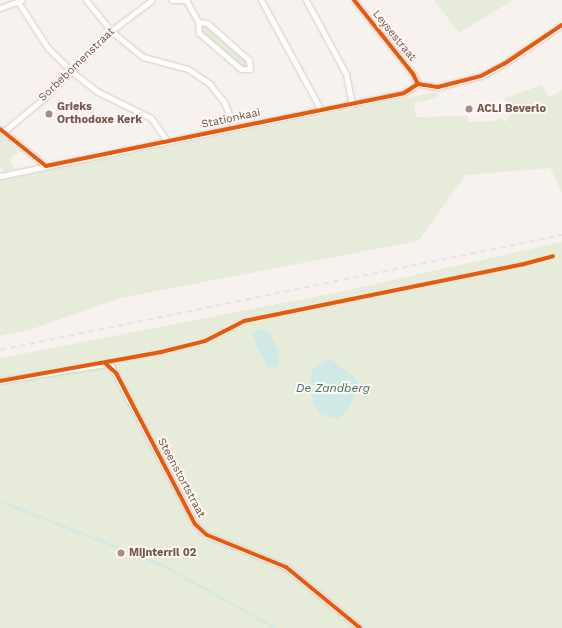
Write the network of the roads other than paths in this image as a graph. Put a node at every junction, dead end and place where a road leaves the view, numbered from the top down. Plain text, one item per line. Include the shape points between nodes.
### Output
1 (86, 0) edge
2 (152, 0) edge
3 (172, 0) edge
4 (186, 0) edge
5 (261, 0) edge
6 (306, 0) edge
7 (354, 0) edge
8 (20, 1) edge
9 (0, 8) edge
10 (198, 22) junction
11 (562, 25) edge
12 (111, 31) junction
13 (71, 71) junction
14 (418, 84) junction
15 (352, 104) junction
16 (321, 110) junction
17 (234, 127) junction
18 (1, 130) edge
19 (167, 141) junction
20 (46, 166) junction
21 (0, 176) edge
22 (0, 381) edge
23 (360, 628) edge

1 - 12 street
2 - 12 street, Sorbebomenstraat
3 - 4 street
4 - 10 street
5 - 16 street
6 - 15 street via 346,74
7 - 14 street, Leysestraat via 413,74
8 - 9 street
8 - 13 street via 48,48
10 - 10 street via 199,33 241,69 250,69 249,60 207,23
11 - 14 street via 504,64 481,76 438,87
12 - 13 street, Sorbebomenstraat
12 - 17 street via 143,57 188,69 209,83 224,102
13 - 18 street, Sorbebomenstraat via 35,106
13 - 19 street via 98,92 151,118
14 - 15 street, Stationkaai via 404,93
15 - 16 street, Stationkaai
16 - 17 street, Stationkaai
17 - 19 street, Stationkaai
18 - 20 street
19 - 20 street, Stationkaai
20 - 21 street, Stationkaai
22 - 23 street, Steenstortstraat via 106,364 111,366 195,524 207,535 286,567

